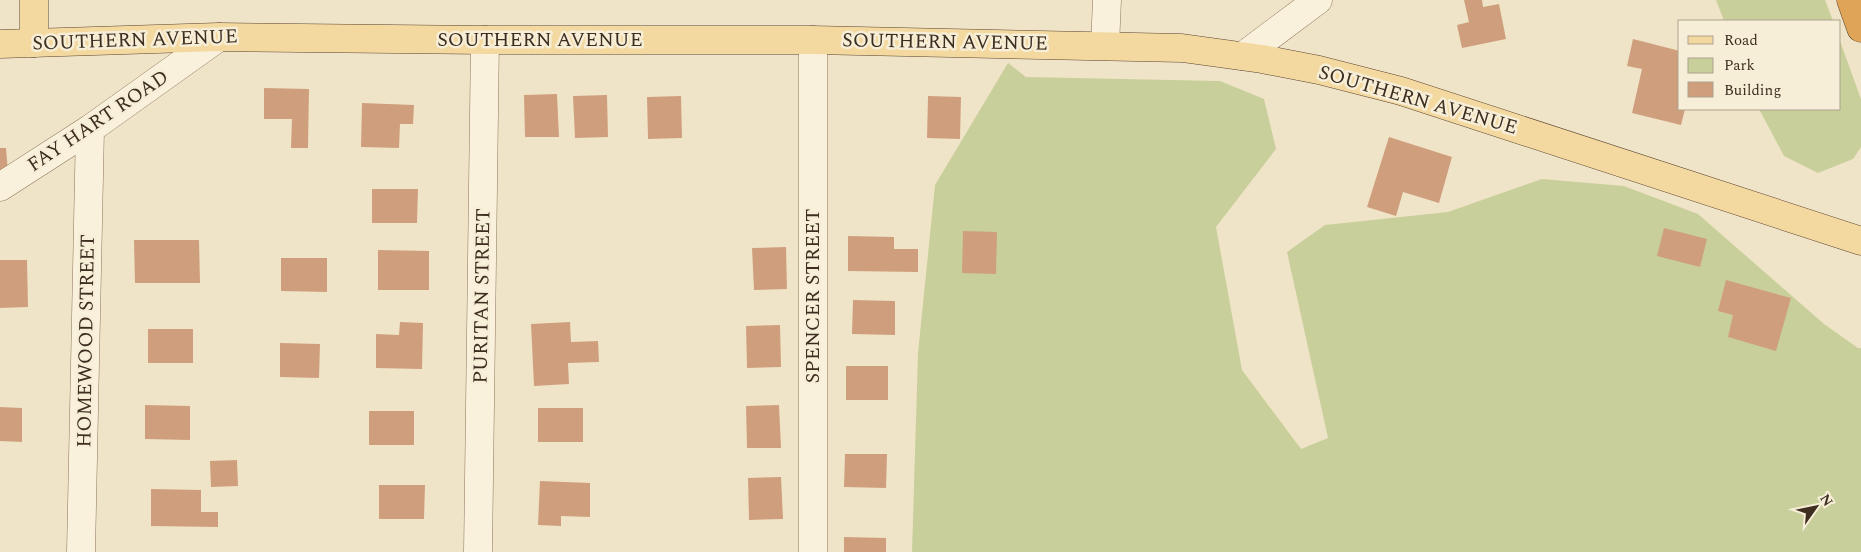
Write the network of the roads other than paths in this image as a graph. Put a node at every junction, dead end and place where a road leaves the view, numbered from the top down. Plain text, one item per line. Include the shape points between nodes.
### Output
1 (34, 0) edge
2 (1107, 0) edge
3 (1318, 0) edge
4 (1851, 0) edge
5 (1861, 28) edge
6 (219, 37) junction
7 (485, 40) junction
8 (813, 40) junction
9 (34, 43) junction
10 (0, 44) edge
11 (1105, 46) junction
12 (1243, 56) junction
13 (90, 130) junction
14 (0, 187) edge
15 (1861, 241) edge
16 (81, 552) edge
17 (478, 552) edge
18 (813, 552) edge

1 - 9 main road
2 - 11 street
3 - 12 street
4 - 5 highway
6 - 7 main road, SOUTHERN AVENUE
6 - 9 main road, SOUTHERN AVENUE
6 - 13 street, FAY HART ROAD
7 - 8 main road, SOUTHERN AVENUE
7 - 17 street, PURITAN STREET
8 - 11 main road, SOUTHERN AVENUE
8 - 18 street, SPENCER STREET
9 - 10 main road, SOUTHERN AVENUE
11 - 12 main road, SOUTHERN AVENUE via 1182,48
12 - 15 main road, SOUTHERN AVENUE via 1318,70 1401,91
13 - 14 street, FAY HART ROAD
13 - 16 street, HOMEWOOD STREET

